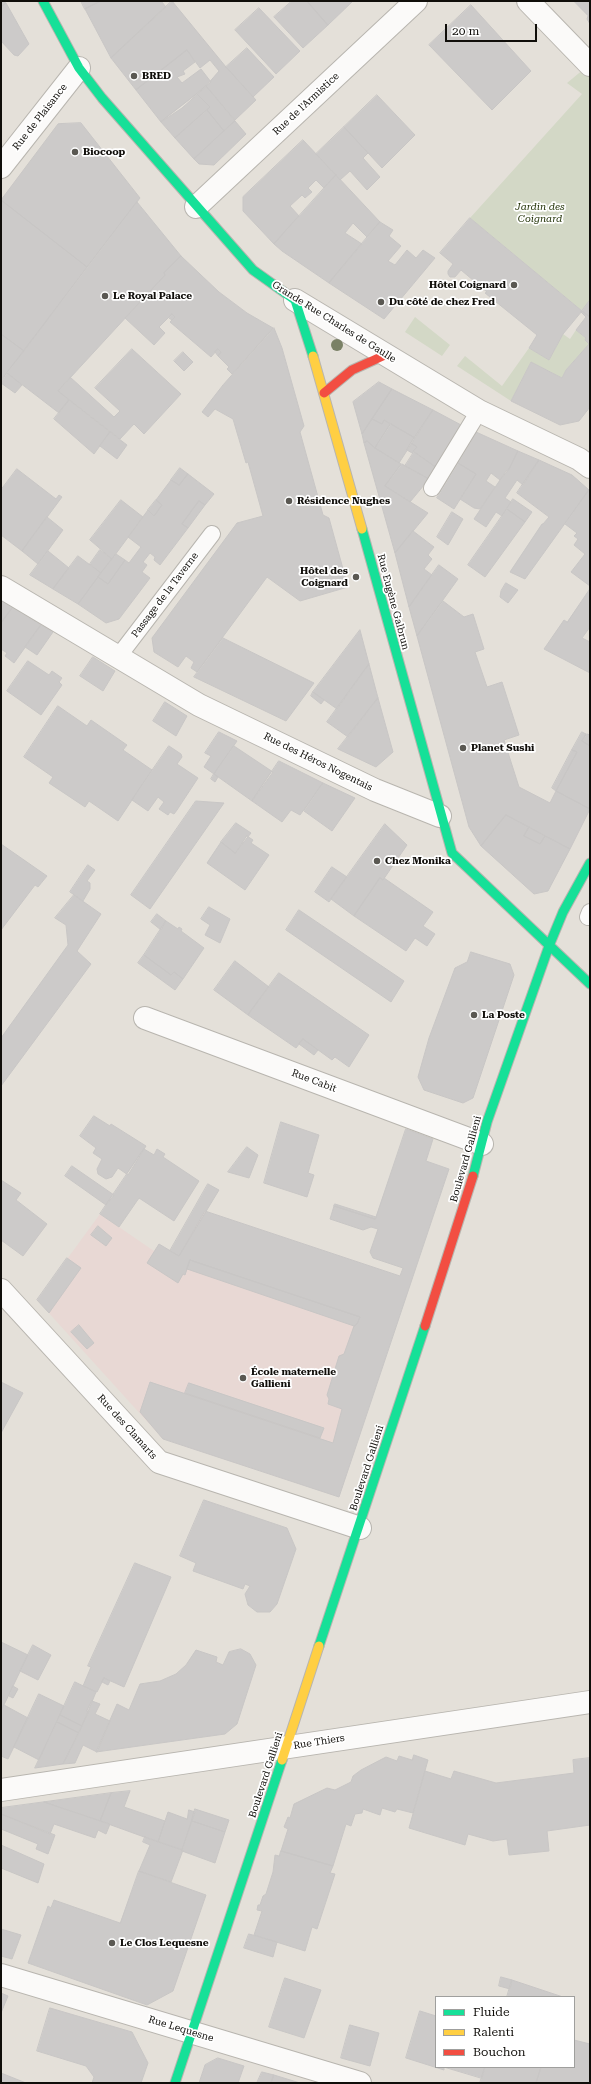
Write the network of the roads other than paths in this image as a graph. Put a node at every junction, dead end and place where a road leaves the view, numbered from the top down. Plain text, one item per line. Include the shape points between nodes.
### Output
1 (43, 1) edge
2 (416, 1) edge
3 (528, 1) edge
4 (590, 65) edge
5 (79, 68) junction
6 (1, 166) edge
7 (196, 207) junction
8 (295, 300) junction
9 (385, 355) junction
10 (324, 393) junction
11 (479, 411) junction
12 (586, 457) edge
13 (432, 488) dead end
14 (212, 534) dead end
15 (1, 588) edge
16 (118, 657) junction
17 (440, 816) junction
18 (590, 863) edge
19 (549, 946) junction
20 (590, 984) edge
21 (146, 1018) dead end
22 (482, 1144) junction
23 (1, 1290) edge
24 (360, 1528) junction
25 (590, 1702) edge
26 (287, 1747) junction
27 (1, 1790) edge
28 (1, 1974) edge
29 (193, 2032) junction
30 (175, 2083) edge
31 (360, 2083) edge

1 - 5 street, Grande Rue Charles de Gaulle
2 - 7 street, Rue de l'Armistice
3 - 4 street
5 - 6 street, Rue de Plaisance
5 - 7 street, Grande Rue Charles de Gaulle
7 - 8 street, Grande Rue Charles de Gaulle via 253,270
8 - 9 street, Grande Rue Charles de Gaulle
8 - 10 street, Rue Eugène Galbrun
9 - 10 street via 360,363
9 - 11 street, Grande Rue Charles de Gaulle
10 - 17 street, Rue Eugène Galbrun
11 - 12 street, Grande Rue Charles de Gaulle
11 - 13 lane
14 - 16 lane, Passage de la Taverne
15 - 16 street, Rue des Héros Nogentais
16 - 17 street, Rue des Héros Nogentais via 199,705 374,790
17 - 19 street via 452,853
18 - 19 street, Boulevard Gallieni via 563,912
19 - 20 street
19 - 22 street, Boulevard Gallieni
21 - 22 street, Rue Cabit
22 - 24 street, Boulevard Gallieni via 469,1192
23 - 24 street, Rue des Clamarts via 159,1462
24 - 26 street, Boulevard Gallieni
25 - 26 street, Rue Thiers
26 - 27 street, Rue Thiers
26 - 29 street, Boulevard Gallieni
28 - 29 street, Rue Lequesne
29 - 30 street, Boulevard Gallieni
29 - 31 street, Rue Lequesne

